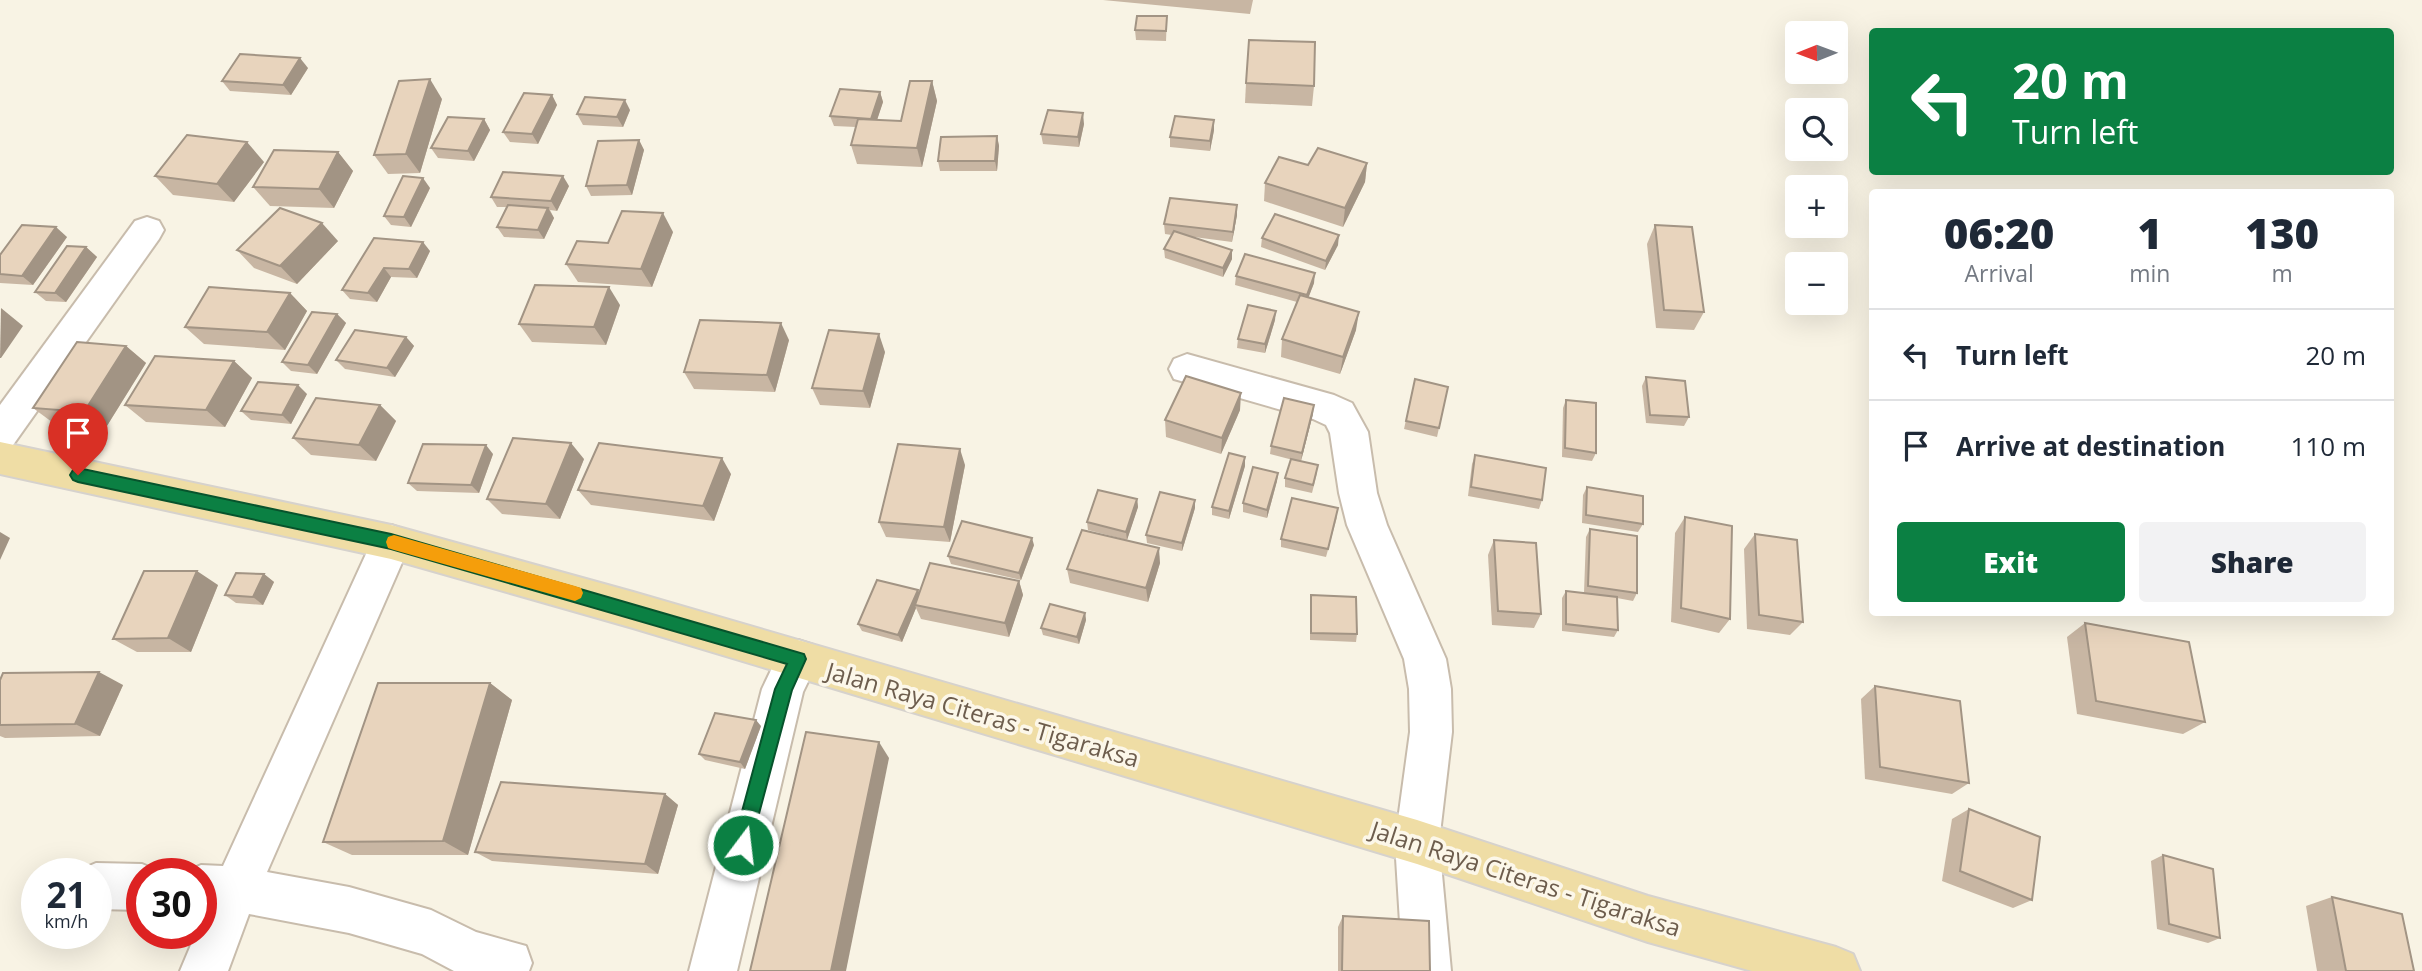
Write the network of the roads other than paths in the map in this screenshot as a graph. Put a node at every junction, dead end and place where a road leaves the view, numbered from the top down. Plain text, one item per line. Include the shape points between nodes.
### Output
1 (147, 230) dead end
2 (1188, 369) dead end
3 (0, 434) edge
4 (0, 458) edge
5 (391, 542) junction
6 (798, 659) junction
7 (1417, 842) junction
8 (219, 888) edge
9 (509, 962) dead end
10 (204, 971) edge
11 (713, 971) edge
12 (1427, 971) edge
13 (1836, 971) edge

1 - 3 street
2 - 7 street via 1321,406 1339,414 1349,432 1367,525 1425,659 1430,689 1430,732
4 - 5 main road, Jalan Raya Citeras - Tigaraksa
5 - 6 main road, Jalan Raya Citeras - Tigaraksa
5 - 8 street
6 - 7 main road, Jalan Raya Citeras - Tigaraksa
6 - 11 street via 783,689
7 - 12 street
7 - 13 main road, Jalan Raya Citeras - Tigaraksa via 1648,919
8 - 9 street via 349,910 431,933 469,954
8 - 10 street

